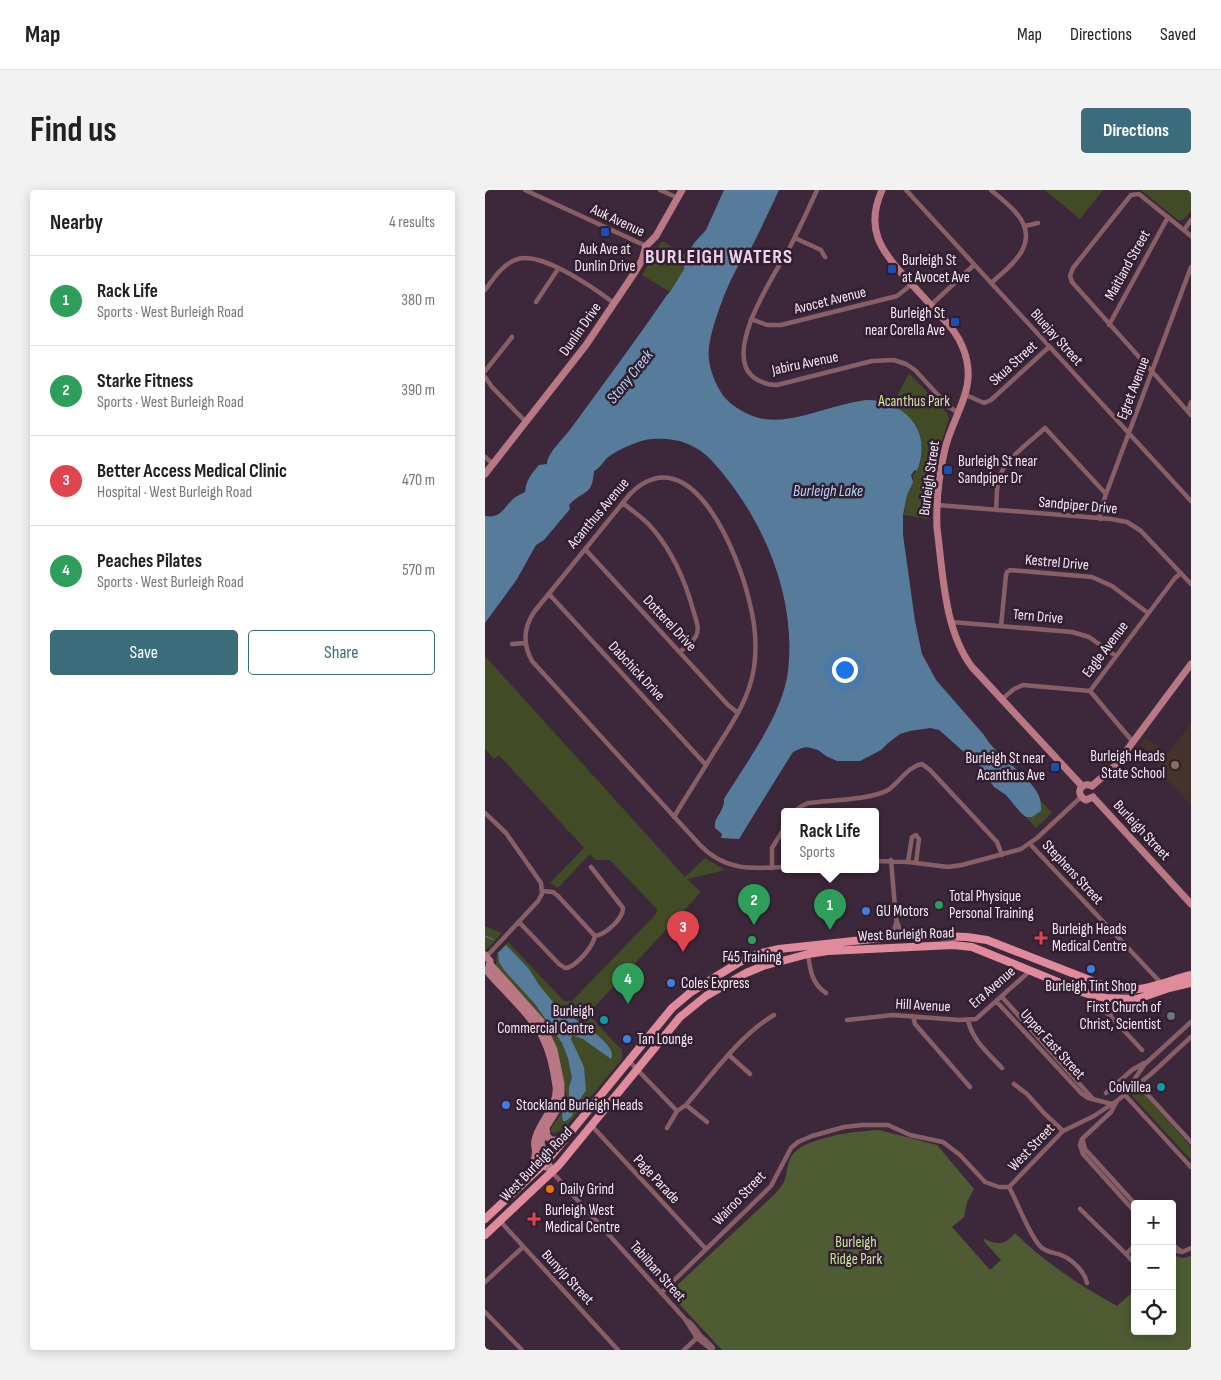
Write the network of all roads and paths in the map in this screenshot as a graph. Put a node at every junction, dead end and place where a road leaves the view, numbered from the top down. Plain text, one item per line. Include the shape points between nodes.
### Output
1 (525, 190) edge
2 (660, 190) edge
3 (682, 190) edge
4 (817, 190) edge
5 (881, 190) edge
6 (906, 190) edge
7 (991, 190) edge
8 (678, 198) junction
9 (1168, 217) junction
10 (1191, 220) edge
11 (1038, 223) dead end
12 (1025, 226) junction
13 (1184, 230) junction
14 (1191, 236) edge
15 (795, 238) junction
16 (647, 246) junction
17 (825, 257) dead end
18 (974, 265) junction
19 (1191, 267) edge
20 (558, 269) junction
21 (912, 284) junction
22 (991, 284) junction
23 (485, 290) edge
24 (536, 302) dead end
25 (614, 303) junction
26 (931, 305) junction
27 (751, 320) junction
28 (1109, 325) junction
29 (512, 337) dead end
30 (1049, 347) junction
31 (485, 371) edge
32 (1152, 373) junction
33 (485, 377) edge
34 (966, 395) junction
35 (1191, 402) edge
36 (959, 413) junction
37 (1189, 413) edge
38 (526, 422) junction
39 (1129, 434) junction
40 (485, 457) edge
41 (493, 464) junction
42 (485, 474) edge
43 (1106, 494) junction
44 (1191, 502) edge
45 (623, 503) junction
46 (937, 505) junction
47 (996, 510) junction
48 (1101, 519) junction
49 (585, 549) junction
50 (1181, 573) junction
51 (1191, 584) edge
52 (549, 594) junction
53 (1148, 613) junction
54 (951, 622) junction
55 (1001, 626) junction
56 (525, 643) junction
57 (512, 644) dead end
58 (680, 652) junction
59 (1116, 656) junction
60 (1191, 664) edge
61 (1090, 691) junction
62 (1001, 700) junction
63 (738, 713) junction
64 (1133, 742) junction
65 (706, 765) junction
66 (1082, 786) junction
67 (1092, 786) junction
68 (1081, 797) junction
69 (1093, 797) junction
70 (799, 808) edge
71 (485, 813) edge
72 (674, 817) junction
73 (781, 833) edge
74 (1029, 844) junction
75 (1002, 855) junction
76 (891, 860) junction
77 (879, 861) edge
78 (908, 862) junction
79 (916, 863) junction
80 (781, 867) edge
81 (591, 868) dead end
82 (772, 868) junction
83 (543, 891) junction
84 (1191, 904) edge
85 (896, 919) junction
86 (519, 922) junction
87 (909, 935) junction
88 (595, 936) junction
89 (886, 937) junction
90 (488, 954) edge
91 (808, 954) junction
92 (1058, 967) junction
93 (487, 968) edge
94 (1031, 970) junction
95 (1191, 975) edge
96 (1161, 983) junction
97 (1191, 983) edge
98 (1085, 993) junction
99 (827, 994) dead end
100 (1001, 997) junction
101 (1106, 998) junction
102 (997, 1002) junction
103 (774, 1015) dead end
104 (913, 1016) junction
105 (847, 1020) dead end
106 (968, 1020) junction
107 (1115, 1021) junction
108 (1191, 1022) edge
109 (1191, 1037) edge
110 (1141, 1050) dead end
111 (729, 1055) junction
112 (629, 1062) junction
113 (1146, 1062) junction
114 (1002, 1068) dead end
115 (637, 1069) junction
116 (1138, 1072) junction
117 (751, 1074) dead end
118 (1131, 1083) junction
119 (1140, 1083) junction
120 (1014, 1084) dead end
121 (970, 1087) dead end
122 (1106, 1093) dead end
123 (1124, 1094) junction
124 (1093, 1099) junction
125 (558, 1100) junction
126 (1118, 1100) junction
127 (1112, 1104) junction
128 (686, 1105) junction
129 (677, 1111) junction
130 (707, 1122) dead end
131 (591, 1125) junction
132 (546, 1127) junction
133 (667, 1128) dead end
134 (1063, 1131) junction
135 (571, 1132) junction
136 (1085, 1136) junction
137 (1191, 1142) edge
138 (536, 1149) junction
139 (546, 1163) junction
140 (1191, 1165) edge
141 (552, 1172) junction
142 (523, 1185) junction
143 (1009, 1187) junction
144 (1131, 1200) edge
145 (1131, 1208) edge
146 (1080, 1209) dead end
147 (485, 1220) edge
148 (500, 1221) junction
149 (485, 1234) edge
150 (1173, 1245) edge
151 (523, 1247) junction
152 (1191, 1248) edge
153 (705, 1249) junction
154 (1131, 1250) edge
155 (1176, 1251) edge
156 (1182, 1252) junction
157 (1126, 1254) junction
158 (1131, 1260) edge
159 (485, 1282) edge
160 (1087, 1283) dead end
161 (661, 1293) junction
162 (485, 1312) edge
163 (699, 1337) junction
164 (522, 1350) edge
165 (618, 1350) edge
166 (684, 1350) edge
167 (713, 1350) edge

1 - 16 street, Auk Avenue
2 - 8 street
3 - 8 street, Dunlin Drive
4 - 15 street, Jabiru Avenue
5 - 21 street, Burleigh Street via 875,207 876,235 886,255
6 - 18 street, Bluejay Street
7 - 12 street via 1014,210
8 - 16 street, Dunlin Drive
9 - 13 street
9 - 28 street, Maitland Street
9 - 28 street via 1139,194 1131,195 1073,268 1072,282
10 - 13 street
11 - 12 street
12 - 22 street via 1025,241 1020,255
13 - 14 street
15 - 17 street via 821,250
15 - 27 street, Jabiru Avenue
16 - 25 street, Dunlin Drive via 642,260
18 - 22 street, Bluejay Street
18 - 26 street
19 - 32 street, Egret Avenue
20 - 23 street via 540,261 517,258 504,266
20 - 24 street
20 - 25 street via 567,271
21 - 26 street, Burleigh Street
21 - 27 street, Avocet Avenue via 897,296 781,325
22 - 30 street, Bluejay Street
25 - 38 street, Dunlin Drive via 572,365
26 - 34 street, Burleigh Street via 963,346 969,371
27 - 36 street, Jabiru Avenue via 743,356 747,370 762,382 777,385 880,359 894,360 915,370 949,407
28 - 32 street
29 - 31 street
30 - 34 street, Skua Street via 991,400 984,403
30 - 39 street, Bluejay Street
32 - 37 street
32 - 39 street, Egret Avenue
33 - 38 street
34 - 36 street, Burleigh Street
35 - 37 street
36 - 46 street, Burleigh Street via 945,449
38 - 41 street, Dunlin Drive
39 - 43 street, Egret Avenue
39 - 44 street, Bluejay Street
40 - 41 street
41 - 42 street, Dunlin Drive
43 - 47 street via 1045,428 1002,471
43 - 48 street, Egret Avenue
45 - 49 street, Acanthus Avenue
45 - 58 street via 651,526 676,563 687,589 697,633 696,638
45 - 63 street, Acanthus Avenue via 648,480 661,477 676,479 697,494 724,535 746,590 755,642 752,677
46 - 47 street, Sandpiper Drive
46 - 54 street, Burleigh Street via 937,528
47 - 48 street, Sandpiper Drive
48 - 50 street, Sandpiper Drive via 1127,522 1137,528
49 - 52 street, Acanthus Avenue
49 - 58 street, Dotterel Drive
50 - 51 street, Sandpiper Drive
50 - 53 street, Eagle Avenue
52 - 56 street, Acanthus Avenue via 529,621
52 - 65 street, Dabchick Drive
53 - 55 street, Kestrel Drive via 1109,584 1092,577 1011,570 1006,575
53 - 59 street, Eagle Avenue
54 - 55 street, Tern Drive
54 - 62 street, Burleigh Street via 966,659
55 - 59 street, Tern Drive via 1083,634
56 - 57 street
56 - 72 street via 532,661
58 - 63 street, Dotterel Drive
59 - 61 street, Eagle Avenue
60 - 64 street
61 - 62 street, Eagle Avenue via 1023,685
61 - 64 street
62 - 66 street, Burleigh Street
63 - 65 street, Acanthus Avenue
64 - 67 street via 1115,766
65 - 72 street, Acanthus Avenue
66 - 67 street
66 - 68 street
67 - 69 street
68 - 69 street via 1088,800
68 - 74 street
69 - 84 street, Burleigh Street
70 - 75 street via 808,803 880,794 914,766 921,764 997,842
71 - 83 street via 506,833 541,882
72 - 82 street via 716,859 746,868
73 - 82 street via 772,848
74 - 75 street
74 - 96 street, Stephens Street
75 - 79 street via 948,867
76 - 77 street
76 - 78 street
76 - 85 street
78 - 79 street
78 - 79 street via 912,837 916,835 919,839
80 - 82 street
81 - 88 street via 623,908 621,916 605,933
83 - 86 street via 539,901
83 - 88 street via 555,894
85 - 87 street via 900,930
85 - 89 street via 895,931
86 - 88 street via 559,964 567,968 592,946
86 - 90 street
87 - 89 main road, West Burleigh Road
87 - 92 main road, West Burleigh Road via 981,938
89 - 112 main road, West Burleigh Road via 779,949 738,963 707,981 672,1008
90 - 93 street
91 - 94 main road, West Burleigh Road via 953,945 972,947
91 - 99 street via 809,970 816,984
91 - 115 main road, West Burleigh Road via 745,973 706,996 686,1011
92 - 96 main road, West Burleigh Road via 1124,991
92 - 101 main road via 1072,977 1102,989
93 - 125 street via 541,1021 554,1050 561,1084
94 - 98 main road, West Burleigh Road
94 - 100 street, Era Avenue
95 - 96 main road, West Burleigh Road
97 - 101 main road, West Burleigh Road via 1137,999
98 - 101 main road, West Burleigh Road
98 - 107 street
100 - 102 street, Era Avenue
100 - 124 street, Upper East Street
101 - 107 street
102 - 106 street, Era Avenue via 980,1017
102 - 124 street, Upper East Street via 1078,1091
103 - 111 street
104 - 105 street, Hill Avenue
104 - 106 street, Hill Avenue
104 - 121 street via 915,1024
106 - 114 street, Hill Avenue via 975,1037
107 - 110 street
108 - 113 street, West Street
109 - 119 street, West Street
111 - 117 street
111 - 128 street
112 - 115 street
112 - 135 main road, West Burleigh Road
113 - 116 street, West Street
113 - 122 street
115 - 129 street
115 - 131 main road, West Burleigh Road
116 - 118 street, West Street
116 - 119 street
118 - 119 street
118 - 123 street, West Street
119 - 123 street, West Street
119 - 137 street
120 - 134 street
123 - 126 street, West Street
123 - 140 street
124 - 127 street, Upper East Street
125 - 132 street via 556,1112
125 - 138 street via 539,1128
126 - 127 street, West Street
126 - 136 street via 1111,1112
127 - 134 street, West Street
128 - 129 street
128 - 130 street
129 - 133 street
131 - 141 main road, West Burleigh Road
131 - 153 street, Page Parade
132 - 135 street via 547,1136 552,1140 560,1140
132 - 139 street via 541,1144
134 - 143 street, West Street
135 - 139 main road, West Burleigh Road
136 - 144 street via 1084,1147
136 - 145 street via 1081,1142 1082,1153
138 - 139 street via 540,1159
138 - 142 street via 533,1166
139 - 141 street
139 - 142 main road, West Burleigh Road
141 - 148 main road, West Burleigh Road
141 - 161 street, Tabilban Street
142 - 147 main road, West Burleigh Road
143 - 153 street, Wairoo Street via 985,1182 943,1142 910,1135 888,1125 844,1127 798,1142 787,1153 771,1186
143 - 160 street via 1038,1244 1047,1252 1071,1260
146 - 157 street
148 - 149 main road, West Burleigh Road
148 - 151 street, Bunyip Street
150 - 156 street
151 - 159 street
151 - 165 street, Bunyip Street
152 - 156 street
153 - 161 street, Wairoo Street
154 - 157 street
155 - 156 street
157 - 158 street
161 - 163 street, Tabilban Street
162 - 164 street
163 - 166 street
163 - 167 street, Tabilban Street

